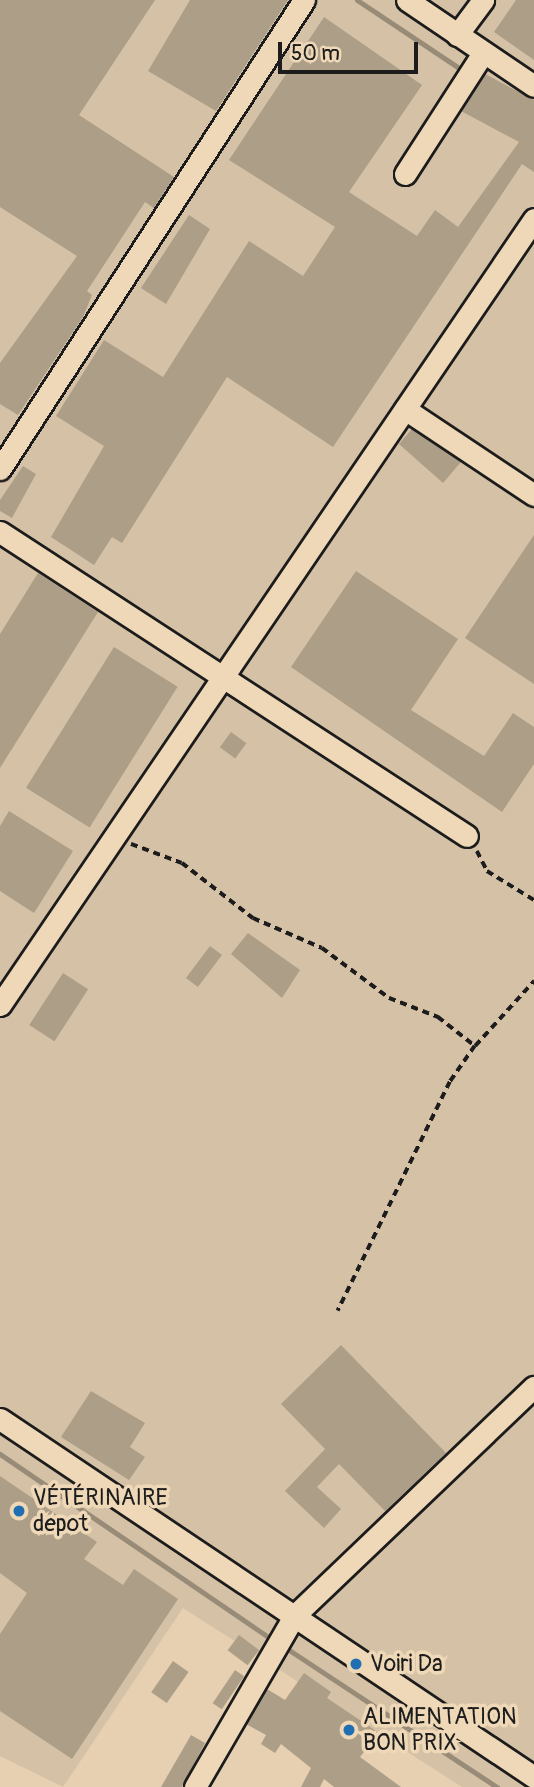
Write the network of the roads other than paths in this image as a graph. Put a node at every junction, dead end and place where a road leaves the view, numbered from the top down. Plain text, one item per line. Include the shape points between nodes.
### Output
1 (304, 0) edge
2 (407, 0) edge
3 (483, 0) edge
4 (457, 35) junction
5 (480, 57) junction
6 (534, 86) edge
7 (405, 174) dead end
8 (534, 219) edge
9 (405, 409) junction
10 (0, 468) edge
11 (534, 495) edge
12 (0, 532) edge
13 (223, 677) junction
14 (467, 836) road end
15 (0, 1005) edge
16 (534, 1387) edge
17 (0, 1419) edge
18 (294, 1616) junction
19 (534, 1777) edge
20 (195, 1787) edge

1 - 10 street
2 - 4 street
3 - 4 street
4 - 5 street
5 - 6 street
5 - 7 street
8 - 9 street
9 - 11 street
9 - 13 street
12 - 13 street
13 - 14 street
13 - 15 street
16 - 18 street
17 - 18 street
18 - 19 street
18 - 20 street

